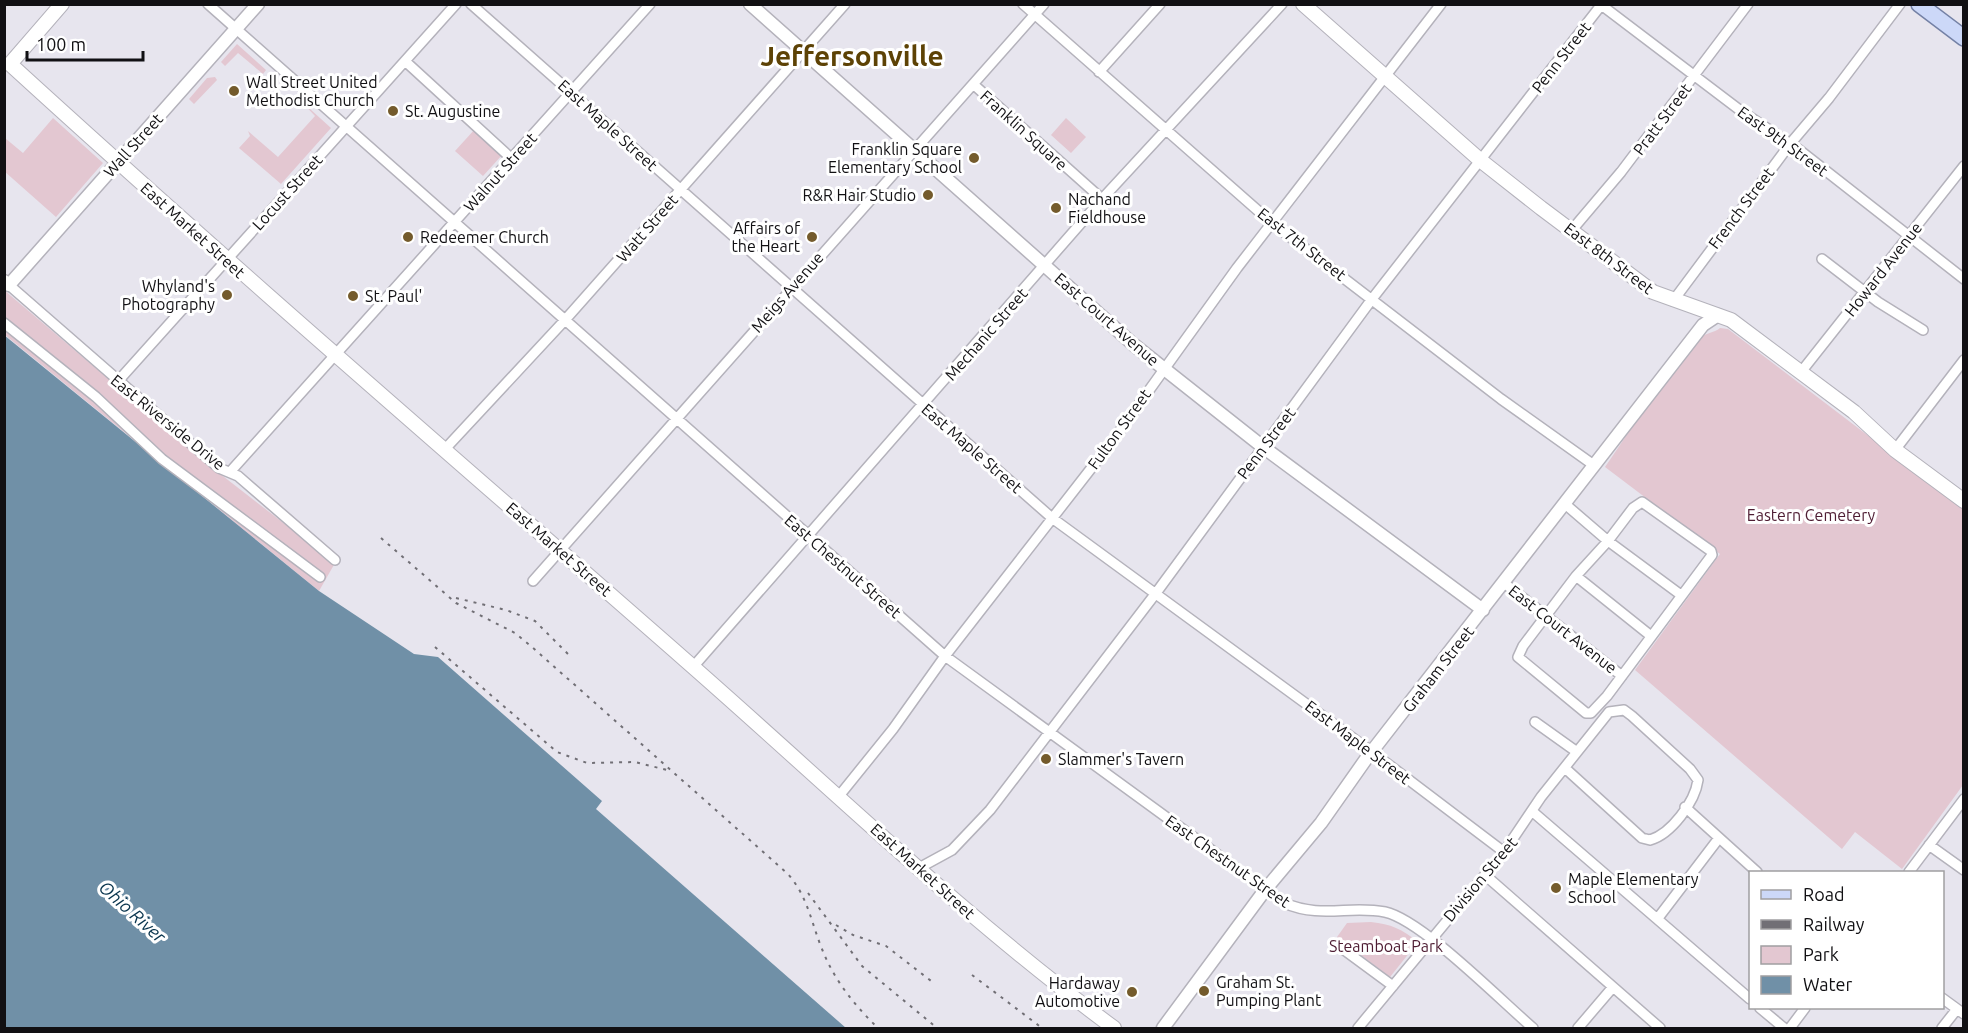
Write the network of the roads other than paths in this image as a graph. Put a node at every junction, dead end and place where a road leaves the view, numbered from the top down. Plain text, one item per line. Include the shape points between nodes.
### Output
1 (62, 4) edge
2 (208, 4) edge
3 (258, 4) edge
4 (456, 4) edge
5 (471, 4) edge
6 (650, 4) edge
7 (750, 4) edge
8 (845, 4) edge
9 (1023, 4) edge
10 (1044, 4) edge
11 (1160, 4) edge
12 (1282, 4) edge
13 (1303, 4) edge
14 (1441, 4) edge
15 (1748, 4) edge
16 (1900, 4) edge
17 (1919, 4) edge
18 (1601, 5) edge
19 (1035, 15) junction
20 (236, 29) junction
21 (1964, 38) edge
22 (803, 51) junction
23 (405, 61) junction
24 (6, 64) edge
25 (1099, 72) junction
26 (1695, 76) junction
27 (1385, 79) junction
28 (973, 84) junction
29 (572, 92) junction
30 (346, 126) junction
31 (1166, 131) junction
32 (1790, 144) junction
33 (914, 149) junction
34 (512, 159) junction
35 (1480, 160) junction
36 (118, 162) junction
37 (1964, 166) edge
38 (681, 189) junction
39 (1102, 199) junction
40 (454, 222) junction
41 (1272, 223) junction
42 (1571, 231) junction
43 (1909, 237) junction
44 (1822, 259) dead end
45 (226, 260) junction
46 (1046, 266) junction
47 (1964, 279) edge
48 (7, 283) edge
49 (791, 287) junction
50 (1865, 291) junction
51 (1372, 299) junction
52 (1673, 301) junction
53 (1718, 315) junction
54 (565, 320) junction
55 (4, 323) edge
56 (1923, 330) dead end
57 (335, 356) junction
58 (1964, 360) edge
59 (1163, 368) junction
60 (1801, 372) junction
61 (119, 380) junction
62 (923, 405) junction
63 (676, 418) junction
64 (1263, 447) junction
65 (446, 448) junction
66 (1894, 450) junction
67 (1596, 466) junction
68 (230, 472) junction
69 (1964, 501) edge
70 (1565, 504) junction
71 (1052, 518) junction
72 (808, 535) junction
73 (1608, 541) junction
74 (561, 552) junction
75 (335, 560) dead end
76 (1576, 576) junction
77 (320, 577) dead end
78 (533, 581) dead end
79 (1504, 583) junction
80 (1156, 593) junction
81 (1681, 595) junction
82 (1483, 610) junction
83 (1546, 616) junction
84 (1650, 636) junction
85 (945, 656) junction
86 (693, 667) junction
87 (1622, 676) junction
88 (1536, 722) dead end
89 (1048, 732) junction
90 (1372, 752) junction
91 (1577, 752) junction
92 (1566, 769) junction
93 (839, 796) junction
94 (1964, 799) edge
95 (1685, 807) junction
96 (1533, 812) junction
97 (1719, 838) junction
98 (1929, 845) junction
99 (1504, 852) junction
100 (919, 868) junction
101 (1964, 870) edge
102 (1755, 871) edge
103 (1910, 871) edge
104 (1485, 875) junction
105 (1265, 890) junction
106 (1658, 918) junction
107 (1431, 939) junction
108 (1336, 944) dead end
109 (1393, 986) junction
110 (1613, 987) junction
111 (1749, 998) edge
112 (1944, 999) edge
113 (1761, 1009) edge
114 (1804, 1009) edge
115 (1960, 1011) edge
116 (1114, 1029) edge
117 (1162, 1029) edge
118 (1358, 1029) edge
119 (1533, 1029) edge
120 (1578, 1029) edge
121 (1660, 1029) edge
122 (1784, 1029) edge
123 (1790, 1029) edge
124 (1942, 1029) edge

1 - 24 main road
2 - 20 street, East Chestnut Street
3 - 20 street, Wall Street
4 - 23 street, Locust Street
5 - 29 street, East Maple Street
6 - 29 street, Walnut Street
7 - 22 street, East Court Avenue
8 - 22 street, Watt Street
9 - 19 street, East 7th Street
10 - 19 street, Meigs Avenue
11 - 25 street
12 - 31 street, Mechanic Street
13 - 27 main road, East 8th Street
14 - 27 street, Fulton Street
15 - 26 street, Pratt Street
16 - 32 street, French Street
17 - 21 main road
18 - 26 street, East 9th Street
18 - 35 street, Penn Street
19 - 25 street, East 7th Street
19 - 28 street, Meigs Avenue
20 - 30 street, East Chestnut Street
20 - 36 street, Wall Street
22 - 33 street, East Court Avenue
22 - 38 street, Watt Street
23 - 30 street, Locust Street
23 - 34 street
24 - 36 main road, East Market Street
25 - 31 street, East 7th Street
26 - 32 street, East 9th Street
26 - 42 street, Pratt Street
27 - 35 main road, East 8th Street
27 - 41 street, Fulton Street
28 - 33 street, Meigs Avenue
28 - 39 street, Franklin Square
29 - 34 street, Walnut Street
29 - 38 street, East Maple Street
30 - 40 street, East Chestnut Street
30 - 45 street, Locust Street
31 - 39 street, Mechanic Street
31 - 41 street, East 7th Street
32 - 43 street, East 9th Street
32 - 52 street, French Street
33 - 46 street, East Court Avenue
33 - 49 street, Meigs Avenue
34 - 40 street, Walnut Street
35 - 42 main road, East 8th Street
35 - 51 street, Penn Street
36 - 45 main road, East Market Street
36 - 48 street, Wall Street
37 - 43 street, Howard Avenue
38 - 49 street, East Maple Street
38 - 54 street, Watt Street
39 - 46 street, Mechanic Street
40 - 54 street, East Chestnut Street
40 - 57 street, Walnut Street
41 - 51 street, East 7th Street
41 - 59 street, Fulton Street
42 - 52 main road, East 8th Street via 1653,292
43 - 47 street, East 9th Street
43 - 50 street, Howard Avenue
44 - 50 street
45 - 57 main road, East Market Street
45 - 61 street, Locust Street
46 - 59 street, East Court Avenue
46 - 62 street, Mechanic Street
48 - 61 street, East Riverside Drive
49 - 62 street, East Maple Street
49 - 63 street, Meigs Avenue
50 - 56 street
50 - 60 street, Howard Avenue
51 - 64 street, Penn Street
51 - 67 street, East 7th Street via 1501,399
52 - 53 main road, East 8th Street
53 - 60 main road, East 8th Street via 1731,320
53 - 67 street, Graham Street via 1703,325
54 - 63 street, East Chestnut Street
54 - 65 street, Watt Street
55 - 77 street via 96,397 162,459
57 - 65 main road, East Market Street
57 - 68 street, Walnut Street
58 - 66 street
59 - 64 street, East Court Avenue
59 - 71 street, Fulton Street
60 - 66 main road, East 8th Street via 1854,412
61 - 68 street, East Riverside Drive via 219,468
62 - 71 street, East Maple Street
62 - 72 street, Mechanic Street
63 - 72 street, East Chestnut Street
63 - 74 street, Meigs Avenue
64 - 80 street, Penn Street
64 - 82 street, East Court Avenue
65 - 74 main road, East Market Street
66 - 69 main road, East 8th Street
67 - 70 street, Graham Street
68 - 75 street, East Riverside Drive
70 - 73 street
70 - 79 street, Graham Street
71 - 80 street, East Maple Street
71 - 85 street, Fulton Street
72 - 85 street, East Chestnut Street
72 - 86 street, Mechanic Street
73 - 76 street
73 - 81 street
73 - 81 street via 1642,502 1710,551 1712,555
74 - 78 street, Meigs Avenue
74 - 86 main road, East Market Street
76 - 83 street
76 - 84 street
79 - 82 street, Graham Street
79 - 83 street, East Court Avenue
80 - 89 street, Penn Street
80 - 90 street, East Maple Street
81 - 84 street
82 - 90 street, Graham Street
83 - 87 street, East Court Avenue
83 - 87 street via 1518,657 1576,707 1591,713
84 - 87 street
85 - 89 street, East Chestnut Street
85 - 93 street, Fulton Street
86 - 93 main road, East Market Street
88 - 91 street
89 - 100 street, Penn Street via 968,837
89 - 105 street, East Chestnut Street
90 - 99 street, East Maple Street
90 - 105 street, Graham Street via 1321,823
91 - 92 street, Division Street
91 - 95 street, Division Street via 1609,712 1624,710 1694,772 1697,787
92 - 95 street, Division Street via 1642,838 1650,840 1662,835
92 - 96 street, Division Street
93 - 100 main road, East Market Street
94 - 98 street
95 - 97 street
96 - 99 street, Division Street
96 - 106 street
97 - 102 street
97 - 106 street
98 - 101 street
98 - 103 street
99 - 104 street, Division Street
100 - 116 main road, East Market Street via 1057,986
104 - 107 street, Division Street
104 - 110 street
105 - 107 street, East Chestnut Street via 1299,909 1323,913 1385,912 1403,919
105 - 117 street, Graham Street
106 - 111 street
107 - 109 street, Division Street
107 - 119 street, East Chestnut Street
108 - 109 street
109 - 118 street, Division Street
110 - 120 street
110 - 121 street
112 - 115 street
113 - 122 street
114 - 123 street
115 - 124 street

